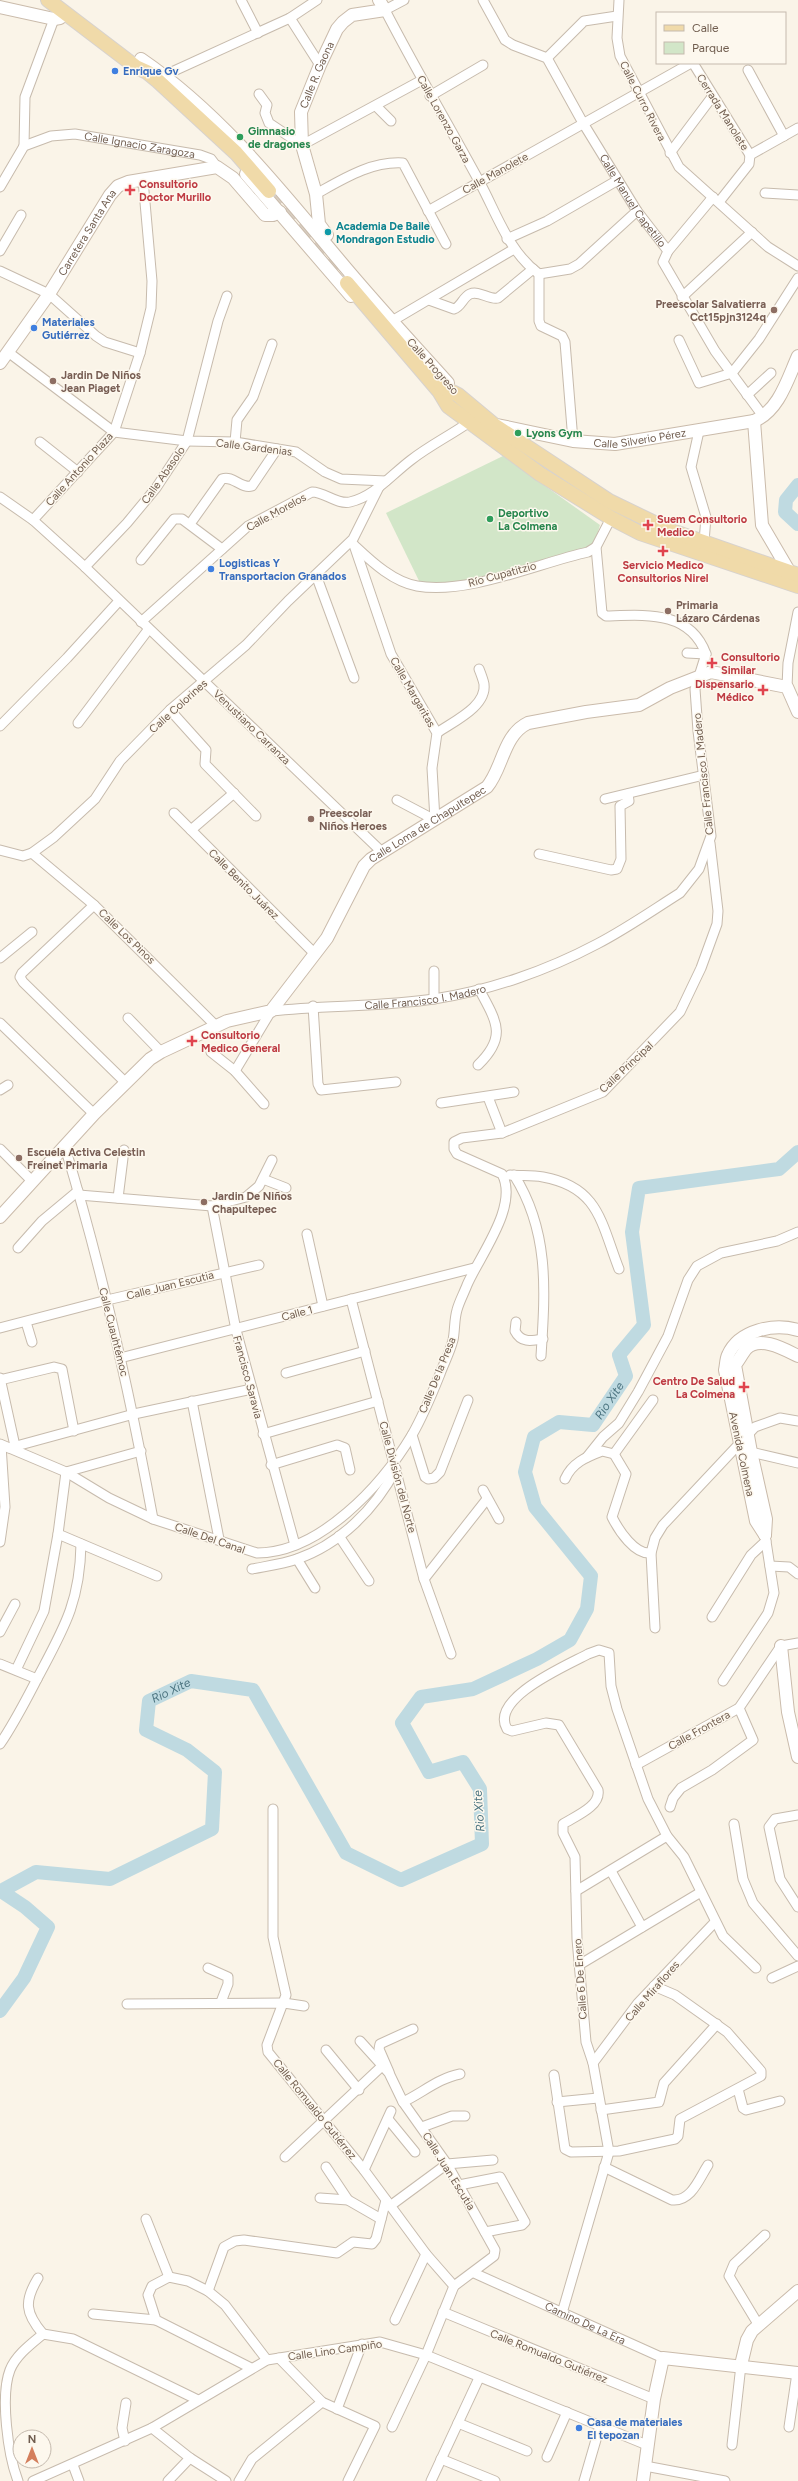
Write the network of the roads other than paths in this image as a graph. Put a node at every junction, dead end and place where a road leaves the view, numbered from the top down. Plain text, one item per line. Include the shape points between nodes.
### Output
1 (48, 0) edge
2 (60, 0) edge
3 (241, 0) edge
4 (317, 0) edge
5 (404, 0) edge
6 (483, 0) edge
7 (619, 0) edge
8 (382, 5) edge
9 (0, 7) edge
10 (59, 16) junction
11 (617, 16) junction
12 (290, 18) junction
13 (258, 33) junction
14 (547, 58) junction
15 (138, 63) junction
16 (690, 64) edge
17 (693, 64) edge
18 (320, 65) junction
19 (483, 65) dead end
20 (748, 70) dead end
21 (165, 76) junction
22 (422, 80) junction
23 (638, 92) junction
24 (259, 94) dead end
25 (430, 96) junction
26 (712, 96) junction
27 (376, 106) junction
28 (391, 121) dead end
29 (583, 123) junction
30 (798, 128) edge
31 (784, 136) junction
32 (302, 145) junction
33 (24, 146) junction
34 (670, 153) junction
35 (750, 155) junction
36 (217, 167) junction
37 (143, 180) junction
38 (618, 180) junction
39 (479, 182) junction
40 (0, 187) edge
41 (270, 189) tunnel mouth
42 (284, 192) junction
43 (765, 193) dead end
44 (316, 194) junction
45 (798, 194) edge
46 (716, 200) junction
47 (428, 210) junction
48 (637, 211) junction
49 (280, 212) junction
50 (21, 214) dead end
51 (752, 232) junction
52 (507, 239) junction
53 (446, 244) dead end
54 (330, 248) junction
55 (514, 248) junction
56 (0, 251) edge
57 (668, 251) junction
58 (341, 262) junction
59 (325, 265) junction
60 (798, 266) edge
61 (0, 271) edge
62 (536, 272) junction
63 (798, 278) edge
64 (345, 282) junction
65 (49, 294) junction
66 (227, 296) dead end
67 (682, 297) junction
68 (429, 300) junction
69 (392, 321) junction
70 (679, 340) dead end
71 (272, 344) dead end
72 (8, 352) junction
73 (140, 353) junction
74 (798, 356) edge
75 (0, 363) edge
76 (732, 373) junction
77 (771, 373) dead end
78 (458, 395) junction
79 (747, 395) junction
80 (758, 418) junction
81 (468, 423) junction
82 (494, 425) junction
83 (699, 431) junction
84 (114, 432) junction
85 (187, 441) junction
86 (573, 441) junction
87 (40, 442) dead end
88 (235, 442) junction
89 (277, 449) junction
90 (78, 472) junction
91 (383, 484) junction
92 (0, 497) edge
93 (611, 518) junction
94 (33, 520) junction
95 (190, 524) junction
96 (354, 542) junction
97 (704, 542) junction
98 (596, 547) junction
99 (222, 549) junction
100 (141, 560) dead end
101 (85, 567) junction
102 (316, 575) junction
103 (795, 575) edge
104 (119, 601) junction
105 (798, 612) edge
106 (141, 622) junction
107 (148, 630) junction
108 (687, 653) dead end
109 (706, 654) junction
110 (479, 669) dead end
111 (354, 678) dead end
112 (697, 678) junction
113 (205, 682) junction
114 (787, 687) junction
115 (170, 710) junction
116 (798, 712) edge
117 (78, 723) dead end
118 (0, 726) edge
119 (437, 733) junction
120 (704, 775) junction
121 (234, 793) junction
122 (628, 794) junction
123 (605, 799) dead end
124 (397, 800) dead end
125 (174, 813) dead end
126 (256, 816) dead end
127 (435, 820) junction
128 (191, 830) junction
129 (710, 843) junction
130 (0, 850) edge
131 (32, 853) junction
132 (383, 853) junction
133 (539, 854) dead end
134 (94, 905) junction
135 (32, 932) dead end
136 (314, 954) junction
137 (0, 958) edge
138 (434, 972) dead end
139 (479, 989) junction
140 (434, 999) junction
141 (313, 1006) junction
142 (271, 1011) junction
143 (128, 1018) dead end
144 (0, 1023) edge
145 (216, 1026) junction
146 (161, 1052) junction
147 (211, 1052) dead end
148 (478, 1065) dead end
149 (235, 1071) junction
150 (124, 1082) junction
151 (396, 1082) dead end
152 (8, 1084) dead end
153 (0, 1090) edge
154 (514, 1092) dead end
155 (488, 1097) junction
156 (442, 1103) dead end
157 (264, 1104) dead end
158 (94, 1114) junction
159 (502, 1133) junction
160 (65, 1147) junction
161 (0, 1149) edge
162 (124, 1150) dead end
163 (272, 1160) dead end
164 (502, 1174) junction
165 (514, 1175) junction
166 (263, 1179) junction
167 (32, 1181) junction
168 (286, 1188) dead end
169 (79, 1193) junction
170 (118, 1198) junction
171 (212, 1206) junction
172 (0, 1217) edge
173 (798, 1232) edge
174 (307, 1234) dead end
175 (18, 1248) dead end
176 (259, 1265) dead end
177 (474, 1268) junction
178 (619, 1269) dead end
179 (224, 1272) junction
180 (351, 1299) junction
181 (107, 1300) junction
182 (323, 1306) junction
183 (26, 1322) junction
184 (516, 1322) dead end
185 (0, 1328) edge
186 (236, 1330) junction
187 (798, 1330) edge
188 (542, 1339) junction
189 (32, 1342) dead end
190 (365, 1351) junction
191 (542, 1356) dead end
192 (798, 1356) edge
193 (120, 1358) junction
194 (286, 1372) dead end
195 (0, 1379) edge
196 (252, 1388) junction
197 (468, 1400) dead end
198 (652, 1400) dead end
199 (192, 1401) junction
200 (378, 1401) junction
201 (134, 1414) junction
202 (798, 1421) edge
203 (74, 1431) junction
204 (263, 1434) junction
205 (412, 1435) junction
206 (744, 1439) junction
207 (6, 1446) edge
208 (141, 1451) junction
209 (751, 1452) junction
210 (614, 1454) junction
211 (587, 1457) junction
212 (394, 1460) junction
213 (798, 1463) edge
214 (271, 1465) junction
215 (396, 1469) junction
216 (350, 1470) dead end
217 (66, 1472) junction
218 (565, 1479) dead end
219 (153, 1519) junction
220 (499, 1520) dead end
221 (58, 1534) junction
222 (339, 1536) junction
223 (766, 1538) junction
224 (219, 1539) junction
225 (0, 1542) edge
226 (81, 1544) junction
227 (295, 1545) junction
228 (651, 1553) junction
229 (297, 1559) junction
230 (770, 1566) junction
231 (252, 1569) dead end
232 (798, 1574) edge
233 (157, 1576) dead end
234 (424, 1579) junction
235 (369, 1581) dead end
236 (315, 1588) dead end
237 (15, 1604) dead end
238 (712, 1617) dead end
239 (655, 1628) dead end
240 (0, 1632) edge
241 (798, 1643) edge
242 (781, 1646) junction
243 (451, 1654) dead end
244 (0, 1664) edge
245 (16, 1670) junction
246 (37, 1679) junction
247 (723, 1681) dead end
248 (739, 1708) junction
249 (0, 1744) edge
250 (798, 1757) edge
251 (636, 1765) junction
252 (670, 1807) dead end
253 (273, 1809) dead end
254 (798, 1815) edge
255 (734, 1824) dead end
256 (667, 1836) junction
257 (611, 1871) junction
258 (576, 1891) junction
259 (701, 1892) junction
260 (798, 1907) edge
261 (714, 1922) junction
262 (642, 1927) junction
263 (798, 1956) edge
264 (579, 1965) junction
265 (798, 1966) edge
266 (208, 1968) dead end
267 (756, 1968) dead end
268 (772, 1978) dead end
269 (654, 1986) junction
270 (221, 2002) junction
271 (284, 2003) junction
272 (127, 2004) dead end
273 (304, 2006) dead end
274 (717, 2024) junction
275 (413, 2029) dead end
276 (360, 2041) dead end
277 (326, 2050) dead end
278 (593, 2063) junction
279 (382, 2066) junction
280 (389, 2073) junction
281 (460, 2074) dead end
282 (554, 2075) dead end
283 (738, 2089) junction
284 (359, 2090) junction
285 (598, 2098) junction
286 (780, 2101) dead end
287 (403, 2102) junction
288 (557, 2102) junction
289 (601, 2110) junction
290 (465, 2116) dead end
291 (324, 2121) junction
292 (422, 2127) junction
293 (415, 2152) dead end
294 (608, 2152) junction
295 (285, 2157) dead end
296 (493, 2160) dead end
297 (447, 2164) junction
298 (708, 2165) dead end
299 (326, 2167) dead end
300 (604, 2167) junction
301 (364, 2170) junction
302 (459, 2184) junction
303 (320, 2198) dead end
304 (348, 2200) junction
305 (388, 2203) junction
306 (146, 2219) dead end
307 (381, 2219) junction
308 (485, 2232) junction
309 (765, 2235) dead end
310 (426, 2254) junction
311 (474, 2273) junction
312 (170, 2277) junction
313 (38, 2278) dead end
314 (454, 2286) junction
315 (208, 2291) junction
316 (798, 2291) edge
317 (443, 2312) junction
318 (562, 2313) junction
319 (93, 2314) dead end
320 (156, 2320) junction
321 (395, 2320) dead end
322 (758, 2324) junction
323 (43, 2334) junction
324 (362, 2344) junction
325 (426, 2355) junction
326 (279, 2358) junction
327 (663, 2358) junction
328 (267, 2360) junction
329 (741, 2365) junction
330 (251, 2368) junction
331 (798, 2373) edge
332 (479, 2378) junction
333 (654, 2399) junction
334 (198, 2400) junction
335 (322, 2402) junction
336 (126, 2403) dead end
337 (338, 2410) junction
338 (567, 2412) junction
339 (458, 2423) junction
340 (600, 2426) junction
341 (789, 2426) dead end
342 (392, 2427) dead end
343 (152, 2428) junction
344 (124, 2441) junction
345 (647, 2445) junction
346 (732, 2446) dead end
347 (527, 2451) dead end
348 (547, 2457) dead end
349 (190, 2458) junction
350 (442, 2459) junction
351 (73, 2465) junction
352 (645, 2466) junction
353 (18, 2481) edge
354 (33, 2481) edge
355 (79, 2481) edge
356 (168, 2481) edge
357 (226, 2481) edge
358 (239, 2481) edge
359 (348, 2481) edge
360 (431, 2481) edge
361 (495, 2481) edge
362 (584, 2481) edge
363 (643, 2481) edge
364 (725, 2481) edge

1 - 10 main road
2 - 15 main road
3 - 13 street
4 - 12 street
5 - 8 street
6 - 14 street via 505,40
7 - 11 street, Calle Curro Rivera
8 - 18 street, Calle R. Gaona via 348,18 337,29
8 - 22 street, Calle Lorenzo Garza
9 - 10 street
10 - 15 main road
10 - 33 street via 25,97
11 - 14 street via 584,21
11 - 23 street, Calle Curro Rivera via 620,56
12 - 13 street
12 - 18 street
13 - 21 street
14 - 29 street, Calle Manuel Capetillo
15 - 21 street, Calle Progreso
15 - 41 main road via 211,122
15 - 49 street via 204,129
16 - 23 street, Calle Manolete
17 - 26 street, Cerrada Manolete
18 - 32 street, Calle R. Gaona via 301,112
19 - 25 street
20 - 31 street
21 - 42 street, Calle Progreso via 229,133
22 - 25 street, Calle Lorenzo Garza
22 - 27 street
23 - 29 street, Calle Manolete
23 - 34 street, Calle Curro Rivera
24 - 32 street via 267,105 265,113 270,123
25 - 39 street, Calle Lorenzo Garza
26 - 34 street, Calle Curro Rivera
26 - 35 street, Cerrada Manolete
27 - 28 street
27 - 32 street
29 - 38 street, Calle Manuel Capetillo
29 - 39 street, Calle Manolete
30 - 31 street, Cerrada Manolete
31 - 35 street, Cerrada Manolete
32 - 44 street, Calle R. Gaona
33 - 36 street, Calle Ignacio Zaragoza via 51,136 76,134 200,155 211,159
33 - 40 street
34 - 46 street, Calle Curro Rivera via 678,167
35 - 46 street via 749,164
36 - 37 street, Carretera Santa Ana
36 - 49 street, Calle Ignacio Zaragoza via 233,178 265,215
37 - 65 street, Carretera Santa Ana via 113,189
37 - 73 street, Calle Antonio Plaza via 152,295
38 - 48 street, Calle Manuel Capetillo
38 - 52 street via 547,221
39 - 47 street, Calle Manolete
39 - 52 street, Calle Lorenzo Garza
42 - 49 street via 284,207
42 - 54 street, Calle Progreso
43 - 45 street
44 - 47 street via 359,171 391,162 403,163
44 - 58 street, Calle R. Gaona via 319,224 342,252
46 - 51 street, Calle Curro Rivera
46 - 57 street
47 - 53 street
48 - 57 street, Calle Manuel Capetillo
48 - 62 street via 579,264 570,268
49 - 54 street via 293,217 318,243
49 - 59 street
50 - 56 street
51 - 60 street, Calle Curro Rivera via 768,247
51 - 67 street
52 - 55 street, Calle Lorenzo Garza
54 - 58 street, Calle Progreso
55 - 62 street, Calle Lorenzo Garza
55 - 68 street
57 - 67 street, Calle Manuel Capetillo via 664,258 665,267
58 - 59 street
58 - 64 street
58 - 69 street, Calle Progreso
59 - 64 street
61 - 65 street
62 - 68 street via 498,298 470,294 454,309
62 - 86 street via 541,326 562,336 566,342
63 - 76 street via 759,339
64 - 78 main road via 442,385
64 - 81 main road, Calle Progreso via 439,391 448,406
65 - 72 street, Carretera Santa Ana
65 - 73 street via 105,342
66 - 85 street, Calle Abasolo via 218,321
67 - 76 street, Calle Manuel Capetillo
68 - 69 street
69 - 78 street, Calle Progreso
70 - 76 street via 699,383
71 - 88 street via 253,397 238,420
72 - 75 street, Carretera Santa Ana
72 - 84 street
73 - 84 street, Calle Antonio Plaza
74 - 80 street via 779,397
76 - 79 street, Calle Manuel Capetillo
77 - 79 street
78 - 82 main road, Calle Progreso
79 - 80 street, Calle Manuel Capetillo
80 - 83 street, Calle Silverio Pérez
80 - 103 street via 762,525
81 - 91 street, Calle Morelos via 410,461
81 - 93 main road, Calle Progreso via 540,474
82 - 86 street, Calle Silverio Pérez
82 - 97 main road, Calle Progreso via 637,517
83 - 86 street, Calle Silverio Pérez via 615,444
83 - 97 street via 691,467 706,517
84 - 85 street, Calle Gardenias
84 - 90 street, Calle Antonio Plaza
85 - 88 street, Calle Gardenias
85 - 101 street, Calle Abasolo via 156,488
87 - 90 street
88 - 89 street, Calle Gardenias
89 - 91 street, Calle Gardenias via 296,452 325,472 341,479
89 - 95 street via 252,486 247,487 229,478 222,479
90 - 94 street, Calle Antonio Plaza
91 - 96 street, Calle Colorines
91 - 99 street, Calle Morelos via 345,502 321,492 312,492 258,519
92 - 94 street, Venustiano Carranza
93 - 98 street
93 - 103 main road, Calle Progreso via 646,535
94 - 101 street, Venustiano Carranza
95 - 99 street
95 - 100 street via 180,518 174,519
96 - 98 street, Río Cupatitzio via 392,576 409,584 428,587 482,581 588,552
96 - 102 street, Calle Colorines
96 - 119 street, Calle Margaritas via 391,654
97 - 103 main road, Calle Progreso
98 - 109 street via 602,613 606,616 647,615 684,623 695,632
99 - 106 street, Calle Morelos
101 - 104 street, Venustiano Carranza
102 - 111 street
102 - 113 street, Calle Colorines
104 - 106 street, Venustiano Carranza
104 - 118 street via 68,658
105 - 114 street via 788,663
106 - 107 street, Venustiano Carranza
107 - 113 street, Venustiano Carranza
107 - 117 street
108 - 109 street
109 - 112 street
110 - 119 street via 484,685 483,695 476,706
112 - 114 street, Calle Loma de Chapultepec via 711,672
112 - 120 street, Calle Francisco I. Madero via 698,731
112 - 127 street, Calle Loma de Chapultepec via 670,688 639,706 586,712 528,723 520,727 511,738 493,780 487,787
113 - 115 street, Calle Colorines
113 - 132 street, Venustiano Carranza
114 - 116 street
115 - 121 street via 206,750 205,764
115 - 131 street, Calle Colorines via 120,762 95,800
119 - 127 street, Calle Margaritas via 432,768
120 - 122 street
120 - 129 street, Calle Francisco I. Madero via 710,820
121 - 126 street
121 - 128 street
122 - 123 street
122 - 133 street via 629,801 620,806 621,859 617,869 611,870
124 - 127 street
125 - 128 street, Calle Benito Juárez
127 - 132 street, Calle Loma de Chapultepec
128 - 136 street, Calle Benito Juárez
129 - 139 street, Calle Francisco I. Madero via 699,869 680,894 609,938 579,953
129 - 159 street, Calle Principal via 718,911 717,924 701,968 680,1012 603,1092
130 - 131 street via 23,856
131 - 134 street, Calle Los Pinos
132 - 136 street, Calle Loma de Chapultepec via 364,866 335,925
134 - 145 street, Calle Los Pinos
134 - 150 street via 22,972 20,977 22,982
135 - 137 street
136 - 142 street, Calle Loma de Chapultepec
138 - 140 street
139 - 140 street, Calle Francisco I. Madero
139 - 148 street via 496,1020 497,1036 491,1053
140 - 141 street, Calle Francisco I. Madero
141 - 142 street, Calle Francisco I. Madero
141 - 151 street via 318,1084 321,1090
142 - 145 street, Calle Francisco I. Madero
142 - 149 street
143 - 146 street
144 - 158 street
145 - 146 street, Calle Francisco I. Madero
146 - 150 street, Calle Francisco I. Madero
147 - 149 street
149 - 157 street
150 - 158 street, Calle Francisco I. Madero
152 - 153 street
154 - 155 street
155 - 156 street
155 - 159 street
158 - 160 street, Calle Francisco I. Madero
159 - 164 street, Calle Principal via 462,1138 456,1140 453,1146 457,1154
160 - 167 street, Calle Francisco I. Madero
160 - 169 street, Calle Cuauhtémoc
161 - 167 street
162 - 170 street
163 - 166 street
164 - 165 street
164 - 177 street, Calle De la Presa via 507,1193 504,1209
165 - 178 street via 544,1177 566,1182 580,1190 598,1212
165 - 188 street via 531,1207 541,1252 546,1284
166 - 168 street
166 - 171 street via 246,1198
167 - 172 street, Calle Francisco I. Madero
169 - 170 street
169 - 175 street via 42,1221
169 - 181 street, Calle Cuauhtémoc
170 - 171 street
171 - 179 street, Francisco Saravia
173 - 211 street via 777,1241 721,1253 698,1266 688,1280 668,1336 638,1392 619,1423 603,1437
174 - 182 street
176 - 179 street, Calle Juan Escutia
177 - 180 street, Calle 1
177 - 205 street, Calle De la Presa via 457,1311 453,1341
179 - 181 street, Calle Juan Escutia
179 - 186 street, Francisco Saravia
180 - 182 street, Calle 1
180 - 190 street, Calle División del Norte
181 - 183 street, Calle Juan Escutia
181 - 193 street, Calle Cuauhtémoc
182 - 186 street, Calle 1
183 - 185 street, Calle Juan Escutia
183 - 189 street
184 - 188 street via 515,1331 520,1339
186 - 193 street, Calle 1
186 - 196 street, Francisco Saravia
187 - 206 street, Avenida Colmena via 775,1328 757,1331 738,1342 728,1355 725,1370
188 - 191 street
190 - 194 street
190 - 200 street, Calle División del Norte
192 - 206 street, Avenida Colmena via 780,1347 759,1343 746,1350 736,1365
193 - 201 street, Calle Cuauhtémoc
195 - 203 street via 59,1367 64,1374
195 - 207 street
196 - 199 street
196 - 204 street, Francisco Saravia
197 - 205 street via 440,1472 434,1478 425,1477
198 - 210 street
199 - 201 street
199 - 224 street
200 - 204 street
200 - 212 street, Calle División del Norte
201 - 203 street
201 - 208 street, Calle Cuauhtémoc
202 - 206 street, Avenida Colmena via 775,1419 757,1426
203 - 207 street
204 - 214 street, Francisco Saravia
205 - 212 street, Calle De la Presa
206 - 209 street, Avenida Colmena
206 - 223 street, Avenida Colmena via 756,1520
206 - 228 street via 663,1525 655,1538
207 - 217 street, Calle Del Canal
207 - 225 street via 5,1507
208 - 217 street
208 - 219 street, Calle Cuauhtémoc
209 - 213 street
209 - 223 street, Avenida Colmena via 766,1519
210 - 211 street via 602,1451
210 - 228 street via 626,1474 612,1517 640,1552
211 - 218 street via 568,1471
212 - 215 street, Calle División del Norte
212 - 227 street, Calle Del Canal via 362,1500 340,1519
214 - 216 street via 337,1445 345,1448
214 - 227 street, Francisco Saravia
215 - 222 street via 371,1508
215 - 234 street, Calle División del Norte
217 - 219 street, Calle Del Canal
217 - 221 street
219 - 224 street, Calle Del Canal
220 - 234 street via 485,1494
221 - 226 street
221 - 245 street via 44,1611
222 - 229 street
222 - 235 street
223 - 230 street, Avenida Colmena
223 - 238 street via 751,1555
224 - 227 street, Calle Del Canal via 257,1554 270,1554
226 - 233 street
226 - 246 street via 80,1571 68,1620
228 - 239 street
229 - 231 street
229 - 236 street
230 - 232 street via 789,1567
230 - 247 street, Avenida Colmena via 774,1593 768,1612
234 - 243 street, Calle División del Norte
237 - 240 street
241 - 242 street
242 - 248 street, Calle Frontera
242 - 250 street via 788,1712
244 - 245 street
245 - 246 street
246 - 249 street via 16,1721
248 - 251 street, Calle Frontera
248 - 252 street via 753,1740 712,1770 681,1788
251 - 256 street via 648,1799
251 - 258 street, Calle 6 De Enero via 617,1710 611,1686 610,1657 606,1651 588,1654 520,1692 511,1702 505,1726 507,1730 546,1723 559,1726 598,1790 596,1803 563,1824 563,1833 575,1857
253 - 271 street, Calle Romualdo Gutiérrez via 273,1937 285,1986
254 - 260 street via 775,1819 769,1827 780,1879
255 - 263 street via 743,1878 753,1903
256 - 257 street
256 - 259 street via 684,1857
257 - 258 street
257 - 262 street
258 - 264 street, Calle 6 De Enero
259 - 261 street
259 - 262 street
261 - 267 street via 731,1946
261 - 269 street, Calle Miraflores
262 - 264 street
264 - 278 street, Calle 6 De Enero via 586,2042
265 - 268 street
266 - 270 street via 228,1977
269 - 274 street via 674,1994
269 - 278 street, Calle Miraflores
270 - 271 street
270 - 272 street
271 - 273 street
271 - 291 street, Calle Romualdo Gutiérrez via 269,2040 268,2052
274 - 283 street via 737,2041 752,2062 762,2070 761,2076
274 - 289 street via 664,2084 659,2102
275 - 280 street via 380,2044 379,2049
276 - 279 street, Calle Juan Escutia
277 - 284 street
278 - 285 street, Calle 6 De Enero
279 - 280 street, Calle Juan Escutia
279 - 284 street
280 - 287 street, Calle Juan Escutia
281 - 287 street via 442,2079 423,2093
282 - 288 street
283 - 286 street via 743,2108 746,2110
283 - 294 street via 680,2119 677,2138
284 - 291 street
285 - 288 street
285 - 289 street, Calle 6 De Enero
287 - 292 street, Calle Juan Escutia
288 - 294 street via 565,2149 571,2152
289 - 294 street, Calle 6 De Enero
290 - 292 street via 452,2116
291 - 295 street
291 - 301 street, Calle Romualdo Gutiérrez
292 - 297 street, Calle Juan Escutia
293 - 301 street via 389,2115
294 - 300 street, Calle 6 De Enero
296 - 297 street
297 - 302 street, Calle Juan Escutia
297 - 305 street
298 - 300 street via 690,2194 680,2200 672,2200
299 - 304 street
300 - 318 street, Calle 6 De Enero
301 - 305 street, Calle Romualdo Gutiérrez
302 - 308 street, Calle Juan Escutia
302 - 308 street via 500,2177 525,2222 522,2225
303 - 304 street
304 - 307 street
305 - 307 street
305 - 310 street, Calle Romualdo Gutiérrez
306 - 312 street
307 - 315 street via 374,2242 353,2242 337,2253 244,2240 228,2244 224,2247
308 - 311 street, Calle Juan Escutia via 495,2253
309 - 322 street via 734,2264 729,2276
310 - 314 street, Calle Romualdo Gutiérrez
310 - 321 street
311 - 314 street
311 - 318 street, Camino De La Era
312 - 315 street via 188,2281
312 - 320 street via 149,2290
313 - 323 street via 29,2294 28,2308 31,2320
314 - 317 street
315 - 328 street via 224,2305
316 - 322 street
317 - 325 street
317 - 333 street, Calle Romualdo Gutiérrez
318 - 327 street, Camino De La Era
319 - 320 street
320 - 330 street
322 - 329 street via 747,2340
323 - 334 street via 73,2339
323 - 353 street via 17,2359 7,2379 7,2443
324 - 325 street, Calle Lino Campiño via 389,2343
324 - 326 street, Calle Lino Campiño
324 - 337 street
325 - 332 street, Calle Lino Campiño
325 - 342 street
326 - 328 street, Calle Lino Campiño
326 - 335 street
327 - 329 street, Camino De La Era
327 - 333 street
328 - 330 street, Calle Lino Campiño
329 - 331 street, Camino De La Era
329 - 346 street
330 - 334 street, Calle Lino Campiño
331 - 341 street
332 - 338 street, Calle Lino Campiño
332 - 339 street
333 - 345 street
334 - 343 street, Calle Lino Campiño
335 - 337 street
335 - 358 street via 252,2459
336 - 344 street via 122,2428
337 - 359 street via 375,2426
338 - 340 street, Calle Lino Campiño
338 - 348 street
339 - 347 street
339 - 350 street
340 - 345 street, Calle Lino Campiño
340 - 362 street
343 - 344 street, Calle Lino Campiño
343 - 349 street
344 - 351 street, Calle Lino Campiño
345 - 352 street
349 - 356 street
349 - 357 street
350 - 360 street
350 - 361 street
351 - 354 street, Calle Lino Campiño
351 - 355 street
352 - 363 street
352 - 364 street

